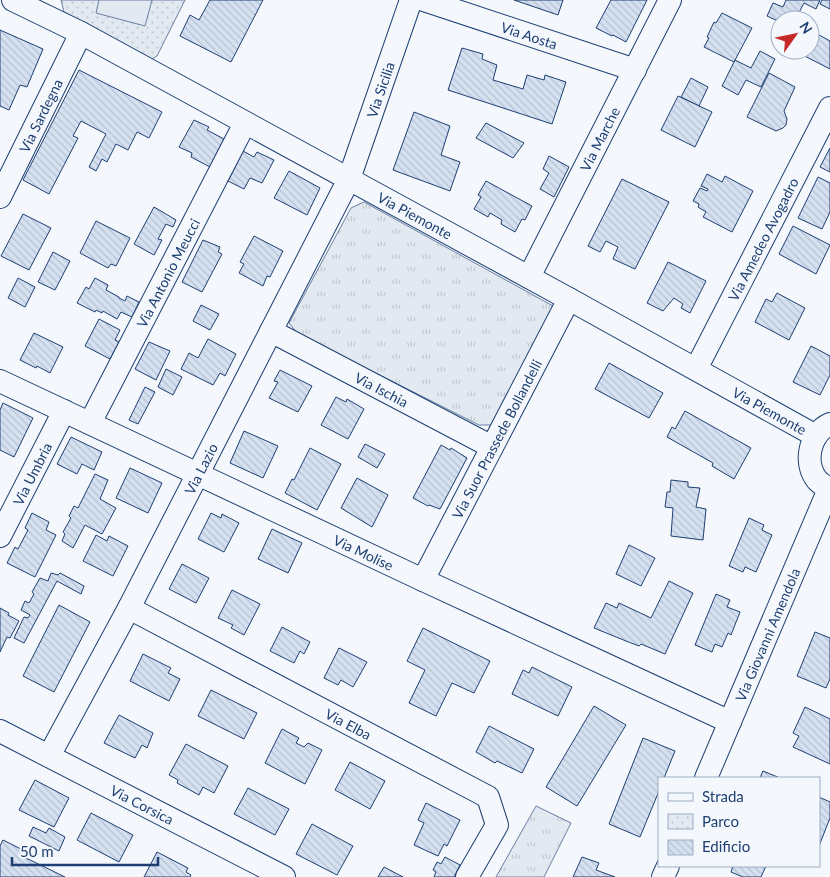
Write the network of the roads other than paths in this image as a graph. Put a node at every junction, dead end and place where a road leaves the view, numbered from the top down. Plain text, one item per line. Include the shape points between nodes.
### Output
1 (13, 0) edge
2 (411, 0) edge
3 (424, 0) edge
4 (670, 0) edge
5 (43, 6) edge
6 (80, 33) junction
7 (634, 70) junction
8 (830, 108) edge
9 (245, 123) junction
10 (349, 179) junction
11 (0, 197) edge
12 (529, 277) junction
13 (569, 299) junction
14 (271, 331) junction
15 (696, 369) junction
16 (0, 381) edge
17 (64, 411) junction
18 (90, 423) junction
19 (823, 430) edge
20 (492, 447) junction
21 (197, 474) junction
22 (830, 489) edge
23 (0, 536) edge
24 (423, 580) junction
25 (128, 608) junction
26 (730, 722) junction
27 (0, 730) edge
28 (49, 756) junction
29 (706, 777) edge
30 (284, 877) edge
31 (467, 877) edge

1 - 5 street, Via Piemonte
2 - 10 street, Via Sicilia
3 - 7 street, Via Aosta
4 - 7 street, Via Marche
5 - 6 street, Via Piemonte
6 - 9 street, Via Piemonte
6 - 11 street, Via Sardegna
7 - 12 street, Via Marche
8 - 15 street, Via Amedeo Avogadro
9 - 10 street, Via Piemonte
9 - 18 street, Via Antonio Meucci
10 - 12 street, Via Piemonte
10 - 14 street, Via Lazio
12 - 13 street, Via Piemonte
13 - 15 street, Via Piemonte
13 - 20 street, Via Suor Prassede Bollandelli
14 - 20 street, Via Ischia
14 - 21 street, Via Lazio
15 - 19 street, Via Piemonte
16 - 17 street, Via Molise
17 - 18 street, Via Molise
17 - 23 street, Via Umbria
18 - 21 street, Via Molise
19 - 22 street via 810,450 810,466 817,480
20 - 24 street, Via Suor Prassede Bollandelli
21 - 24 street, Via Molise
21 - 25 street, Via Lazio
22 - 26 street, Via Giovanni Amendola
24 - 26 street, Via Molise
25 - 28 street, Via Lazio
25 - 31 street, Via Elba via 488,797 497,826
26 - 29 street, Via Giovanni Amendola
27 - 28 street, Via Corsica
28 - 30 street, Via Corsica

